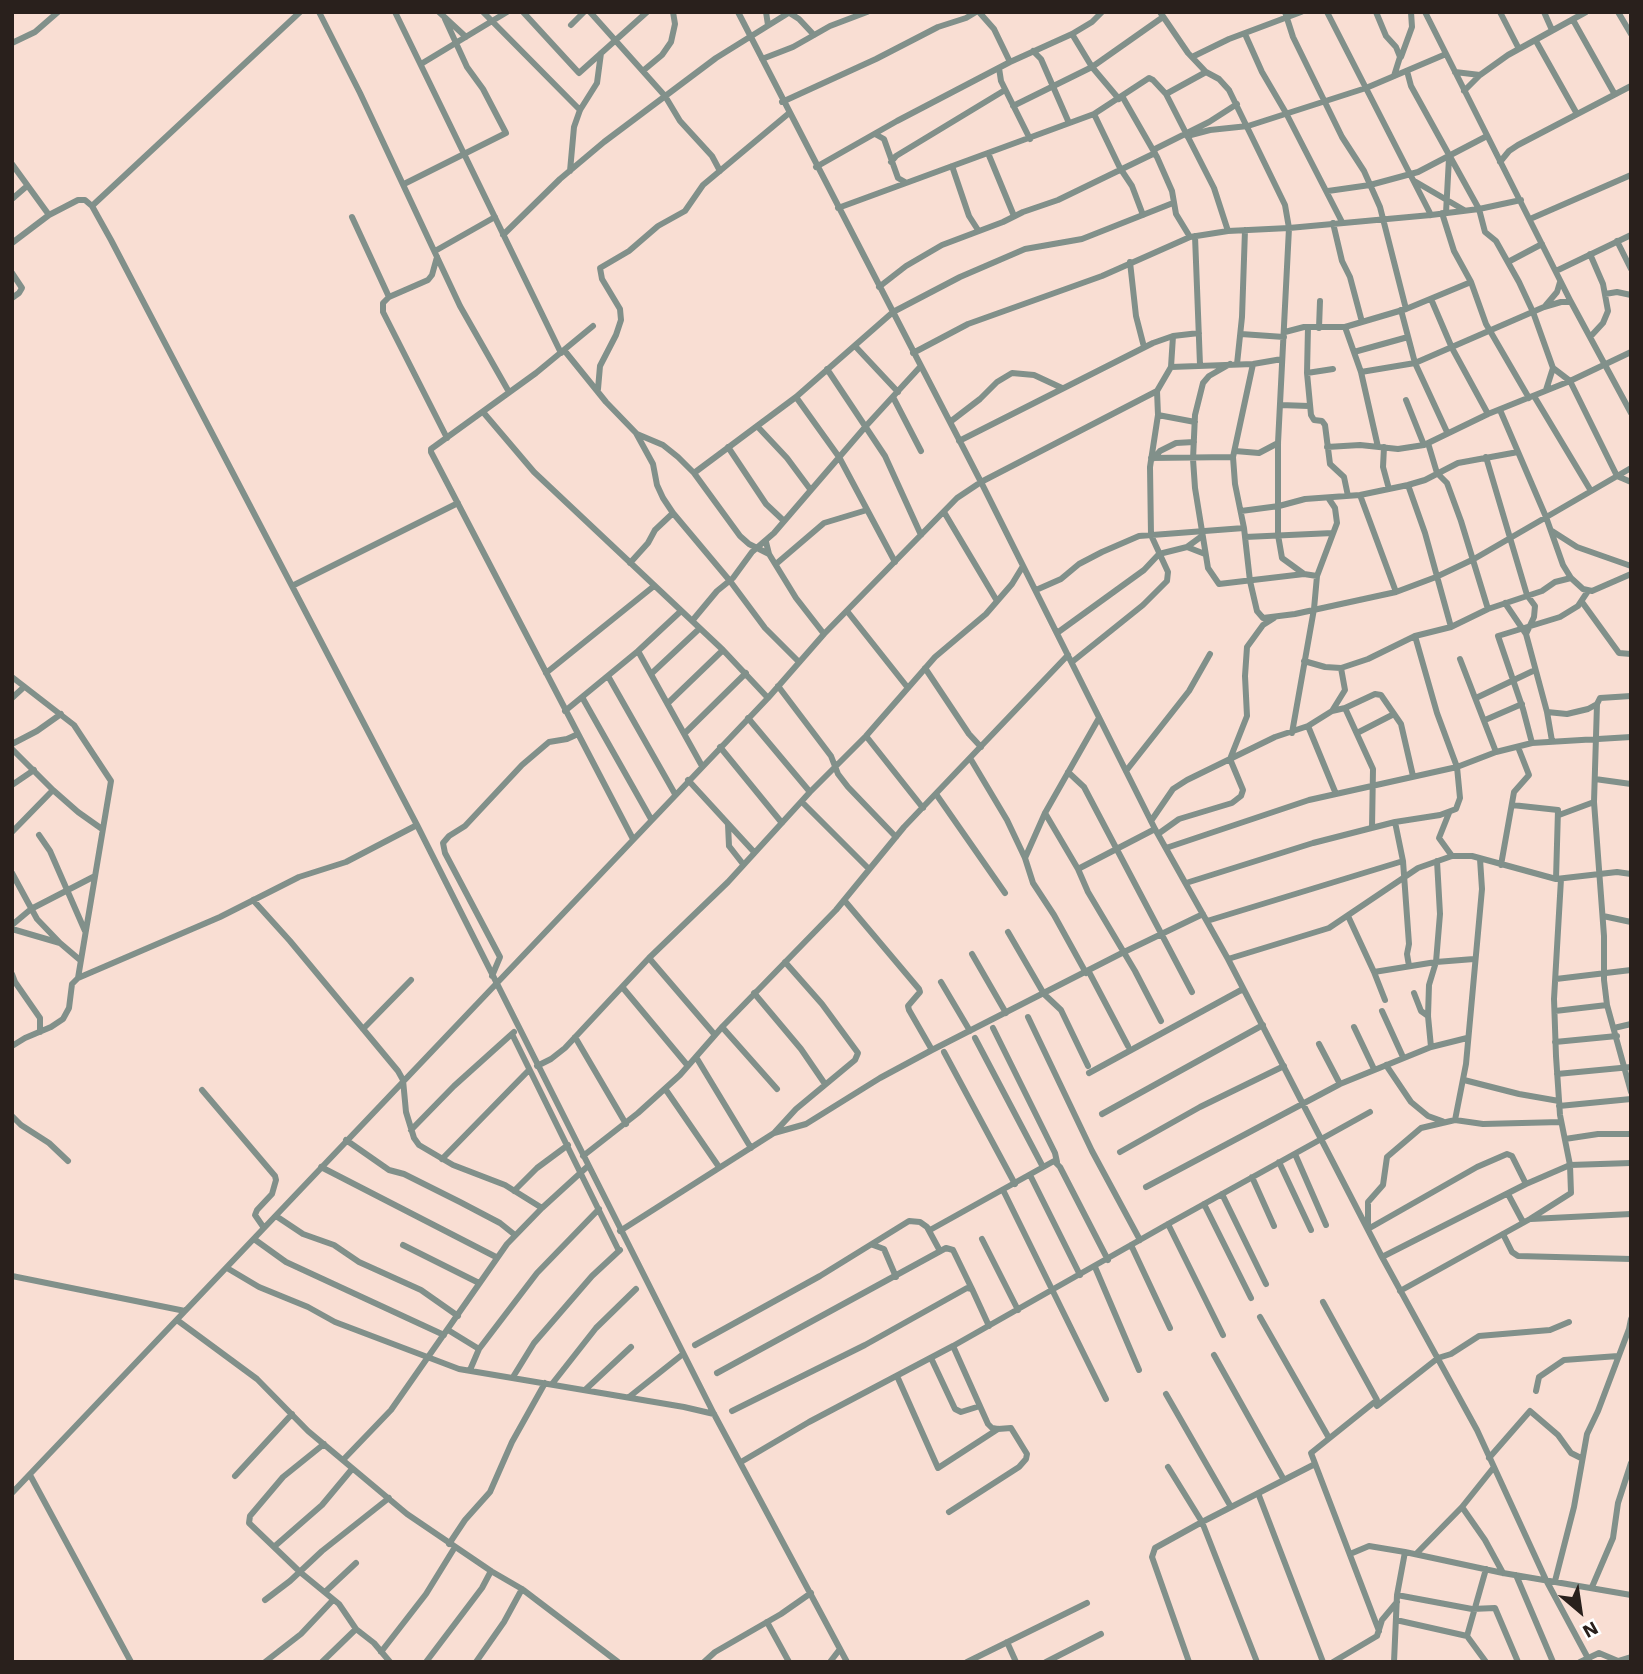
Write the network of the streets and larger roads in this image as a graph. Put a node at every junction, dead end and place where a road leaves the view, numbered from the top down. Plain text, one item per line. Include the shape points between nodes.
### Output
1 (58, 12) edge
2 (300, 12) edge
3 (319, 12) edge
4 (395, 12) edge
5 (439, 12) edge
6 (483, 12) edge
7 (507, 12) edge
8 (523, 12) edge
9 (584, 12) edge
10 (590, 12) edge
11 (647, 12) edge
12 (673, 12) edge
13 (738, 12) edge
14 (766, 12) edge
15 (789, 12) edge
16 (867, 12) edge
17 (977, 12) edge
18 (1102, 12) edge
19 (1301, 12) edge
20 (1327, 12) edge
21 (1376, 12) edge
22 (1411, 12) edge
23 (1425, 12) edge
24 (1500, 12) edge
25 (1544, 12) edge
26 (1587, 12) edge
27 (1618, 12) edge
28 (1161, 15) edge
29 (1286, 15) edge
30 (444, 19) junction
31 (1573, 20) junction
32 (493, 22) junction
33 (571, 25) dead end
34 (768, 25) junction
35 (1552, 30) junction
36 (1630, 30) edge
37 (1072, 33) junction
38 (1245, 34) junction
39 (814, 35) junction
40 (466, 37) junction
41 (752, 38) junction
42 (615, 40) junction
43 (1536, 41) junction
44 (12, 43) edge
45 (456, 43) junction
46 (1519, 49) junction
47 (1033, 51) junction
48 (601, 53) junction
49 (1446, 54) junction
50 (1192, 57) junction
51 (1400, 57) junction
52 (762, 59) junction
53 (1010, 62) junction
54 (421, 64) junction
55 (1092, 67) junction
56 (999, 68) junction
57 (644, 70) junction
58 (1407, 71) junction
59 (1206, 72) junction
60 (1454, 72) junction
61 (1480, 75) junction
62 (1394, 76) junction
63 (1054, 86) junction
64 (1366, 88) junction
65 (1631, 88) edge
66 (1005, 90) junction
67 (1464, 91) junction
68 (1614, 93) junction
69 (1166, 94) junction
70 (665, 96) junction
71 (1120, 97) junction
72 (1326, 101) junction
73 (782, 102) junction
74 (1237, 104) junction
75 (1013, 106) junction
76 (580, 110) junction
77 (1223, 112) junction
78 (1286, 113) junction
79 (788, 114) junction
80 (1094, 114) junction
81 (1242, 114) junction
82 (1577, 114) junction
83 (1069, 123) junction
84 (1248, 126) junction
85 (875, 134) junction
86 (1186, 134) junction
87 (1487, 136) junction
88 (1030, 139) junction
89 (1154, 151) junction
90 (888, 153) junction
91 (988, 153) junction
92 (465, 154) junction
93 (896, 156) junction
94 (1449, 156) junction
95 (891, 162) junction
96 (1500, 162) junction
97 (12, 164) edge
98 (952, 166) junction
99 (817, 167) junction
100 (1120, 168) junction
101 (570, 171) junction
102 (720, 171) junction
103 (1412, 174) junction
104 (1631, 175) edge
105 (900, 182) junction
106 (1415, 182) junction
107 (404, 184) junction
108 (1370, 185) junction
109 (27, 186) junction
110 (1328, 191) junction
111 (1445, 198) junction
112 (12, 199) edge
113 (1521, 200) junction
114 (1173, 203) junction
115 (92, 206) junction
116 (838, 208) junction
117 (1479, 209) junction
118 (1466, 211) junction
119 (1444, 213) junction
120 (49, 215) junction
121 (1143, 215) junction
122 (1431, 215) junction
123 (1014, 216) junction
124 (352, 217) dead end
125 (495, 217) junction
126 (1384, 219) junction
127 (1530, 219) junction
128 (1342, 222) junction
129 (1333, 223) junction
130 (1289, 228) junction
131 (978, 230) junction
132 (1245, 230) junction
133 (1227, 231) junction
134 (1631, 234) edge
135 (503, 235) junction
136 (1193, 237) junction
137 (1617, 240) junction
138 (12, 243) edge
139 (1542, 244) junction
140 (436, 253) junction
141 (1590, 254) junction
142 (1130, 262) junction
143 (1508, 262) junction
144 (1631, 269) edge
145 (1556, 271) junction
146 (12, 273) edge
147 (1560, 280) junction
148 (1471, 282) junction
149 (879, 287) junction
150 (1605, 295) junction
151 (1631, 295) edge
152 (389, 297) junction
153 (12, 298) edge
154 (1431, 299) junction
155 (1320, 300) dead end
156 (1572, 302) junction
157 (1544, 307) junction
158 (1404, 310) junction
159 (893, 312) junction
160 (1533, 312) junction
161 (1362, 322) junction
162 (593, 326) dead end
163 (1308, 327) junction
164 (1345, 327) junction
165 (1319, 328) junction
166 (1491, 331) junction
167 (1199, 332) junction
168 (1241, 334) junction
169 (1285, 335) junction
170 (1173, 336) junction
171 (1591, 336) junction
172 (1408, 337) junction
173 (855, 346) junction
174 (1144, 347) junction
175 (1452, 348) junction
176 (563, 351) junction
177 (1354, 352) junction
178 (1631, 352) edge
179 (913, 353) junction
180 (1239, 353) junction
181 (1282, 359) junction
182 (1415, 363) junction
183 (1234, 364) junction
184 (1250, 364) junction
185 (1607, 364) junction
186 (1204, 365) junction
187 (920, 367) junction
188 (1171, 367) junction
189 (1553, 368) junction
190 (827, 369) junction
191 (1333, 369) dead end
192 (1361, 372) junction
193 (1307, 373) junction
194 (1209, 376) junction
195 (1570, 381) junction
196 (1057, 388) junction
197 (598, 390) junction
198 (1546, 390) junction
199 (1157, 391) junction
200 (509, 392) junction
201 (895, 394) junction
202 (796, 397) junction
203 (1532, 397) junction
204 (1406, 400) dead end
205 (1280, 405) junction
206 (1309, 406) junction
207 (1500, 410) junction
208 (483, 412) junction
209 (1631, 413) edge
210 (1488, 414) junction
211 (1158, 415) junction
212 (950, 422) junction
213 (1195, 422) junction
214 (757, 426) junction
215 (866, 426) junction
216 (1447, 432) junction
217 (636, 433) junction
218 (447, 438) junction
219 (958, 440) junction
220 (828, 442) junction
221 (1194, 442) junction
222 (1278, 443) junction
223 (850, 444) junction
224 (1426, 444) junction
225 (729, 447) junction
226 (1327, 447) junction
227 (1381, 447) junction
228 (921, 451) dead end
229 (1518, 452) junction
230 (1234, 454) junction
231 (839, 457) junction
232 (1486, 457) junction
233 (1152, 458) junction
234 (1193, 458) junction
235 (1631, 468) edge
236 (694, 473) junction
237 (1437, 473) junction
238 (1618, 476) junction
239 (981, 482) junction
240 (1631, 482) edge
241 (1408, 485) junction
242 (810, 489) junction
243 (1389, 489) junction
244 (1591, 491) junction
245 (1360, 495) junction
246 (1348, 496) junction
247 (1340, 497) junction
248 (1329, 499) junction
249 (458, 503) junction
250 (1279, 506) junction
251 (1335, 508) junction
252 (867, 510) junction
253 (944, 512) junction
254 (1241, 512) junction
255 (673, 513) junction
256 (1546, 517) junction
257 (784, 521) junction
258 (1244, 528) junction
259 (1551, 529) junction
260 (1334, 533) junction
261 (1202, 534) junction
262 (921, 535) junction
263 (1151, 535) junction
264 (1278, 535) junction
265 (1245, 537) junction
266 (1509, 538) junction
267 (766, 542) junction
268 (1187, 547) junction
269 (757, 548) junction
270 (769, 554) junction
271 (1159, 554) junction
272 (1205, 554) junction
273 (1474, 559) junction
274 (895, 562) junction
275 (630, 564) junction
276 (776, 564) junction
277 (1023, 566) junction
278 (1631, 566) edge
279 (1304, 574) junction
280 (1631, 574) edge
281 (1317, 576) junction
282 (1436, 577) junction
283 (1571, 578) junction
284 (730, 581) junction
285 (1250, 581) junction
286 (1031, 582) junction
287 (1012, 584) junction
288 (292, 586) junction
289 (654, 586) junction
290 (1035, 590) junction
291 (1588, 591) junction
292 (1396, 592) junction
293 (1527, 595) junction
294 (997, 601) junction
295 (1505, 603) junction
296 (1580, 604) junction
297 (1314, 609) junction
298 (1488, 609) junction
299 (681, 611) junction
300 (847, 611) junction
301 (1275, 617) junction
302 (692, 621) junction
303 (1451, 626) junction
304 (699, 629) junction
305 (1526, 630) junction
306 (1057, 633) junction
307 (824, 634) junction
308 (1415, 636) junction
309 (723, 650) junction
310 (638, 651) junction
311 (1210, 654) dead end
312 (1631, 654) edge
313 (1070, 658) junction
314 (1460, 659) dead end
315 (1304, 661) junction
316 (799, 663) junction
317 (925, 668) junction
318 (1341, 668) junction
319 (1535, 670) junction
320 (546, 673) junction
321 (746, 673) junction
322 (651, 674) junction
323 (608, 676) junction
324 (12, 677) edge
325 (1513, 681) junction
326 (778, 686) junction
327 (24, 687) junction
328 (908, 688) junction
329 (1631, 696) edge
330 (582, 697) junction
331 (12, 698) edge
332 (768, 698) junction
333 (1476, 698) junction
334 (668, 703) junction
335 (1521, 704) junction
336 (1597, 704) junction
337 (1345, 708) junction
338 (565, 711) junction
339 (1332, 711) junction
340 (1548, 712) junction
341 (61, 714) junction
342 (1394, 714) junction
343 (748, 718) junction
344 (1099, 718) junction
345 (1485, 720) junction
346 (1308, 726) junction
347 (685, 733) junction
348 (1292, 733) junction
349 (1357, 733) junction
350 (578, 734) junction
351 (866, 736) junction
352 (1631, 737) edge
353 (1596, 740) junction
354 (1552, 741) junction
355 (1532, 743) junction
356 (12, 744) edge
357 (720, 747) junction
358 (981, 747) junction
359 (1518, 747) junction
360 (12, 749) edge
361 (1496, 752) junction
362 (970, 758) junction
363 (1230, 759) junction
364 (702, 766) junction
365 (1457, 767) junction
366 (835, 768) junction
367 (34, 770) junction
368 (1126, 771) junction
369 (1068, 772) junction
370 (1413, 776) junction
371 (1595, 779) junction
372 (688, 780) junction
373 (1631, 784) edge
374 (12, 785) edge
375 (1371, 785) junction
376 (52, 790) junction
377 (810, 792) junction
378 (675, 794) junction
379 (936, 794) junction
380 (1336, 794) junction
381 (802, 802) junction
382 (1594, 802) junction
383 (1512, 805) junction
384 (923, 808) junction
385 (1045, 813) junction
386 (1449, 813) junction
387 (1559, 815) junction
388 (651, 819) junction
389 (1151, 821) junction
390 (1395, 822) junction
391 (782, 823) junction
392 (728, 824) junction
393 (417, 825) junction
394 (1372, 828) junction
395 (103, 829) junction
396 (12, 832) edge
397 (1157, 832) junction
398 (39, 835) dead end
399 (896, 837) junction
400 (633, 839) junction
401 (1166, 848) junction
402 (1117, 850) junction
403 (754, 852) junction
404 (1452, 856) junction
405 (1025, 858) junction
406 (1480, 859) junction
407 (1403, 861) junction
408 (1437, 861) junction
409 (743, 864) junction
410 (1501, 865) junction
411 (869, 869) junction
412 (1078, 869) junction
413 (12, 873) edge
414 (1631, 874) edge
415 (1600, 875) junction
416 (95, 876) junction
417 (1403, 878) junction
418 (1559, 879) junction
419 (1186, 883) junction
420 (67, 890) junction
421 (1005, 893) dead end
422 (253, 900) junction
423 (844, 901) junction
424 (31, 909) junction
425 (1348, 916) junction
426 (1603, 916) junction
427 (1205, 918) junction
428 (1631, 922) edge
429 (12, 927) edge
430 (1008, 932) dead end
431 (86, 933) junction
432 (1161, 935) junction
433 (60, 943) junction
434 (1122, 953) junction
435 (972, 954) dead end
436 (649, 958) junction
437 (1228, 959) junction
438 (80, 960) junction
439 (1474, 960) junction
440 (785, 962) junction
441 (1436, 962) junction
442 (1409, 966) junction
443 (1631, 970) edge
444 (1087, 972) junction
445 (1374, 972) junction
446 (1603, 973) junction
447 (12, 974) edge
448 (78, 978) junction
449 (494, 979) junction
450 (1556, 979) junction
451 (411, 980) dead end
452 (941, 982) dead end
453 (623, 988) junction
454 (1243, 989) junction
455 (1192, 992) dead end
456 (754, 993) junction
457 (1414, 993) dead end
458 (1044, 994) junction
459 (1385, 1000) dead end
460 (1607, 1005) junction
461 (1382, 1011) dead end
462 (1555, 1011) junction
463 (1006, 1013) junction
464 (1428, 1016) junction
465 (1028, 1017) dead end
466 (1161, 1021) dead end
467 (1631, 1024) edge
468 (1263, 1026) junction
469 (722, 1027) junction
470 (1354, 1027) dead end
471 (993, 1028) dead end
472 (1614, 1028) junction
473 (363, 1029) junction
474 (515, 1031) junction
475 (970, 1031) junction
476 (40, 1032) junction
477 (715, 1035) junction
478 (1617, 1036) junction
479 (575, 1037) junction
480 (975, 1038) dead end
481 (1466, 1038) junction
482 (1555, 1042) junction
483 (1319, 1044) dead end
484 (12, 1046) edge
485 (1128, 1046) dead end
486 (1431, 1047) junction
487 (932, 1050) junction
488 (944, 1052) dead end
489 (696, 1057) junction
490 (1403, 1057) junction
491 (1385, 1065) junction
492 (537, 1066) junction
493 (688, 1066) junction
494 (1284, 1066) junction
495 (1628, 1067) edge
496 (1374, 1069) junction
497 (529, 1070) junction
498 (1557, 1074) junction
499 (403, 1080) junction
500 (1464, 1080) junction
501 (825, 1084) junction
502 (1340, 1084) junction
503 (777, 1089) dead end
504 (202, 1090) dead end
505 (666, 1090) junction
506 (1631, 1092) edge
507 (1631, 1099) edge
508 (1559, 1103) junction
509 (1303, 1104) junction
510 (1370, 1112) dead end
511 (1102, 1114) dead end
512 (12, 1116) edge
513 (1455, 1120) junction
514 (1443, 1122) junction
515 (1561, 1122) junction
516 (625, 1124) junction
517 (411, 1130) junction
518 (774, 1133) junction
519 (1631, 1134) edge
520 (1565, 1139) junction
521 (346, 1140) junction
522 (1321, 1140) junction
523 (568, 1145) junction
524 (751, 1148) junction
525 (1120, 1152) dead end
526 (1295, 1154) junction
527 (583, 1156) junction
528 (442, 1158) junction
529 (68, 1161) dead end
530 (1057, 1162) junction
531 (1279, 1162) junction
532 (1631, 1163) edge
533 (1570, 1165) junction
534 (588, 1166) junction
535 (321, 1167) junction
536 (719, 1167) junction
537 (1043, 1167) junction
538 (581, 1172) junction
539 (1030, 1175) junction
540 (1252, 1177) junction
541 (1015, 1184) junction
542 (1526, 1184) junction
543 (1146, 1187) dead end
544 (514, 1191) junction
545 (1003, 1191) junction
546 (1222, 1194) junction
547 (1508, 1194) junction
548 (1204, 1204) junction
549 (542, 1208) junction
550 (599, 1209) junction
551 (1631, 1214) edge
552 (276, 1216) junction
553 (1526, 1220) junction
554 (1168, 1224) junction
555 (1326, 1225) dead end
556 (1274, 1226) dead end
557 (264, 1228) junction
558 (930, 1230) junction
559 (1311, 1230) dead end
560 (1368, 1230) junction
561 (620, 1231) junction
562 (1503, 1234) junction
563 (515, 1235) junction
564 (982, 1239) dead end
565 (254, 1240) junction
566 (1140, 1240) junction
567 (404, 1245) dead end
568 (627, 1245) junction
569 (873, 1245) junction
570 (1131, 1245) junction
571 (619, 1251) junction
572 (940, 1251) junction
573 (496, 1257) junction
574 (1382, 1257) junction
575 (1631, 1259) edge
576 (1108, 1260) junction
577 (1095, 1267) junction
578 (227, 1268) junction
579 (1080, 1275) junction
580 (12, 1276) edge
581 (896, 1277) junction
582 (479, 1283) junction
583 (1266, 1284) dead end
584 (636, 1289) dead end
585 (972, 1289) junction
586 (1053, 1290) junction
587 (1400, 1291) junction
588 (1251, 1298) dead end
589 (1323, 1302) dead end
590 (1018, 1310) junction
591 (186, 1311) junction
592 (458, 1316) junction
593 (1260, 1317) dead end
594 (1631, 1319) edge
595 (177, 1320) junction
596 (1569, 1322) dead end
597 (989, 1326) junction
598 (1170, 1328) dead end
599 (1630, 1329) edge
600 (446, 1333) junction
601 (1223, 1335) dead end
602 (695, 1345) dead end
603 (953, 1346) junction
604 (631, 1347) dead end
605 (479, 1349) junction
606 (683, 1354) junction
607 (1214, 1355) dead end
608 (1618, 1356) junction
609 (427, 1358) junction
610 (931, 1358) junction
611 (1438, 1358) junction
612 (470, 1370) junction
613 (1139, 1370) dead end
614 (717, 1373) dead end
615 (897, 1376) junction
616 (513, 1377) junction
617 (549, 1384) junction
618 (585, 1390) junction
619 (1536, 1391) dead end
620 (1167, 1395) dead end
621 (629, 1397) junction
622 (1106, 1399) dead end
623 (979, 1406) junction
624 (1377, 1406) dead end
625 (732, 1411) dead end
626 (292, 1414) junction
627 (714, 1415) junction
628 (998, 1429) junction
629 (1329, 1438) junction
630 (324, 1444) junction
631 (1489, 1458) junction
632 (1581, 1458) junction
633 (343, 1460) junction
634 (740, 1462) junction
635 (1631, 1463) edge
636 (1315, 1464) junction
637 (1168, 1467) dead end
638 (1494, 1467) junction
639 (352, 1469) junction
640 (30, 1475) junction
641 (235, 1476) dead end
642 (1283, 1480) junction
643 (12, 1493) edge
644 (1258, 1493) junction
645 (390, 1498) junction
646 (1231, 1507) junction
647 (1462, 1507) junction
648 (949, 1512) dead end
649 (1202, 1522) junction
650 (275, 1546) junction
651 (452, 1546) junction
652 (1405, 1552) junction
653 (1350, 1554) junction
654 (1416, 1554) junction
655 (356, 1563) dead end
656 (1486, 1569) junction
657 (491, 1571) junction
658 (300, 1572) junction
659 (1503, 1573) junction
660 (1516, 1575) junction
661 (1546, 1580) junction
662 (1555, 1581) junction
663 (1592, 1587) junction
664 (522, 1589) junction
665 (325, 1592) junction
666 (811, 1593) junction
667 (1631, 1595) edge
668 (1397, 1598) junction
669 (265, 1600) dead end
670 (333, 1600) junction
671 (1087, 1603) dead end
672 (1476, 1609) junction
673 (1396, 1620) junction
674 (767, 1622) junction
675 (356, 1629) junction
676 (1379, 1631) junction
677 (1101, 1634) dead end
678 (1467, 1636) junction
679 (1007, 1642) junction
680 (840, 1649) junction
681 (1631, 1657) edge
682 (384, 1658) edge
683 (707, 1659) edge
684 (1588, 1659) edge
685 (613, 1661) edge
686 (131, 1662) edge
687 (265, 1662) edge
688 (322, 1662) edge
689 (426, 1662) edge
690 (476, 1662) edge
691 (716, 1662) edge
692 (789, 1662) edge
693 (830, 1662) edge
694 (847, 1662) edge
695 (967, 1662) edge
696 (1016, 1662) edge
697 (1046, 1662) edge
698 (1189, 1662) edge
699 (1257, 1662) edge
700 (1323, 1662) edge
701 (1333, 1662) edge
702 (1394, 1662) edge
703 (1486, 1662) edge
704 (1518, 1662) edge
705 (1553, 1662) edge
706 (1580, 1662) edge

1 - 44 street via 35,32
2 - 115 street
3 - 107 street
4 - 54 street
5 - 30 street
6 - 32 street
7 - 32 street
8 - 48 street via 579,73
9 - 33 street
10 - 42 street
11 - 42 street
12 - 57 street via 671,42
13 - 41 street
14 - 34 street
15 - 34 street
15 - 39 street
16 - 39 street
17 - 53 street via 994,29
17 - 73 street
18 - 37 street
19 - 29 street
20 - 64 street
21 - 51 street
22 - 51 street via 1412,27
23 - 49 street
24 - 46 street
25 - 35 street
26 - 31 street
27 - 36 street
28 - 50 street
28 - 55 street
29 - 38 street
29 - 72 street
30 - 40 street
30 - 45 street
31 - 35 street
31 - 68 street
32 - 40 street
32 - 76 street
34 - 41 street
35 - 43 street
37 - 47 street
37 - 55 street
38 - 50 street
38 - 78 street
39 - 52 street
40 - 45 street
41 - 52 street
41 - 70 street
42 - 48 street
42 - 57 street
43 - 46 street
43 - 82 street
45 - 54 street
45 - 92 street via 506,130
46 - 61 street
47 - 53 street
47 - 63 street
48 - 76 street via 597,83
49 - 58 street
49 - 60 street
50 - 59 street
51 - 62 street
52 - 73 street
53 - 56 street
54 - 92 street
55 - 63 street
55 - 71 street
56 - 66 street
56 - 85 street
57 - 70 street
58 - 62 street
58 - 94 street
59 - 69 street
59 - 74 street via 1219,79
60 - 61 street
60 - 67 street
61 - 67 street
62 - 64 street
63 - 75 street
63 - 83 street
64 - 72 street
64 - 103 street
65 - 68 street
66 - 75 street
66 - 93 street
67 - 87 street
68 - 82 street
69 - 71 street via 1149,79
69 - 86 street
70 - 101 street
70 - 102 street
71 - 80 street
71 - 89 street
72 - 78 street
72 - 108 street
73 - 79 street
74 - 77 street
74 - 81 street
75 - 88 street
76 - 101 street
77 - 81 street
77 - 86 street
78 - 84 street
78 - 110 street
79 - 99 street
79 - 102 street
80 - 83 street
80 - 100 street
81 - 84 street
82 - 96 street via 1509,151
83 - 88 street
84 - 86 street
84 - 130 street via 1283,199
85 - 90 street via 884,139
85 - 99 street
86 - 89 street
86 - 133 street via 1214,188
87 - 94 street
87 - 96 street
88 - 91 street
89 - 100 street
89 - 114 street
90 - 93 street
90 - 95 street
91 - 98 street
91 - 123 street
92 - 107 street
92 - 125 street
93 - 95 street
94 - 103 street
94 - 111 street
94 - 117 street
95 - 105 street
96 - 113 street
97 - 109 street
98 - 105 street
98 - 131 street
99 - 116 street
100 - 121 street
100 - 123 street via 1058,201
101 - 135 street
102 - 197 street via 703,185 685,211 600,268 621,320 600,366
103 - 106 street
103 - 108 street
104 - 127 street
105 - 116 street
106 - 111 street
106 - 122 street
107 - 140 street
108 - 110 street
108 - 126 street
109 - 112 street
109 - 120 street
110 - 128 street
111 - 118 street
111 - 119 street
113 - 117 street
113 - 127 street
114 - 121 street
114 - 136 street
115 - 120 street via 78,200
115 - 288 street
116 - 149 street
117 - 118 street
117 - 143 street via 1485,232
118 - 119 street
119 - 122 street
119 - 148 street via 1454,251
120 - 138 street
121 - 159 street via 1082,239 1025,249
122 - 126 street
123 - 131 street
124 - 152 street
125 - 135 street
125 - 140 street
126 - 128 street
126 - 158 street
127 - 139 street
128 - 129 street
129 - 130 street
129 - 161 street
130 - 132 street
130 - 169 street
131 - 149 street via 921,257
132 - 133 street
132 - 168 street
133 - 136 street
134 - 137 street
135 - 176 street
136 - 142 street
136 - 167 street
137 - 141 street
137 - 144 street
139 - 143 street
139 - 145 street
140 - 152 street via 428,280
140 - 200 street
141 - 145 street
141 - 150 street
142 - 174 street
142 - 179 street via 980,319
143 - 160 street
145 - 147 street
146 - 153 street via 22,288
147 - 156 street
147 - 157 street via 1557,292
148 - 154 street
148 - 166 street
149 - 159 street
150 - 151 street
150 - 171 street via 1606,317
152 - 218 street via 383,312
154 - 158 street
154 - 175 street
155 - 165 street
156 - 157 street
156 - 171 street
157 - 160 street
158 - 161 street
158 - 172 street
159 - 173 street
159 - 179 street
160 - 166 street
160 - 189 street
161 - 164 street
162 - 176 street
163 - 165 street
163 - 169 street
163 - 193 street
164 - 165 street
164 - 177 street
166 - 175 street
166 - 203 street
167 - 170 street
167 - 186 street
168 - 169 street
168 - 180 street
169 - 181 street
170 - 174 street
170 - 188 street
171 - 185 street
172 - 177 street
172 - 182 street
173 - 190 street
173 - 201 street
174 - 196 street
175 - 182 street
175 - 210 street
176 - 197 street
176 - 200 street
177 - 192 street
178 - 185 street
179 - 187 street
180 - 183 street
180 - 184 street
181 - 184 street
181 - 205 street
182 - 192 street
182 - 216 street
183 - 184 street
183 - 186 street
183 - 194 street
184 - 230 street
185 - 195 street
185 - 209 street
186 - 188 street
186 - 194 street
187 - 201 street
187 - 212 street
188 - 199 street
189 - 195 street
189 - 198 street
190 - 202 street
190 - 215 street
191 - 193 street
192 - 227 street
193 - 206 street
194 - 213 street via 1201,386
195 - 198 street
195 - 238 street
196 - 212 street via 1034,375 1012,373
196 - 219 street
197 - 217 street
198 - 203 street
199 - 211 street
199 - 239 street
200 - 208 street
201 - 215 street
201 - 228 street
202 - 214 street
202 - 220 street
203 - 207 street
203 - 244 street
204 - 224 street
205 - 206 street
205 - 222 street
206 - 226 street via 1312,419 1325,425
207 - 210 street
207 - 229 street
208 - 218 street
208 - 275 street via 534,472
210 - 216 street
211 - 213 street
211 - 233 street
212 - 219 street
213 - 221 street
214 - 225 street
214 - 242 street
215 - 223 street
215 - 262 street
216 - 224 street
217 - 236 street via 663,445
217 - 255 street
218 - 249 street via 431,452
219 - 239 street
220 - 223 street
220 - 231 street
221 - 233 street via 1176,443
221 - 234 street
222 - 230 street via 1259,453
222 - 250 street
223 - 231 street
224 - 227 street
224 - 237 street
225 - 236 street
225 - 257 street via 766,504
226 - 227 street
226 - 246 street via 1331,466 1344,477
227 - 243 street
229 - 232 street
229 - 256 street
230 - 234 street
230 - 254 street
231 - 242 street
231 - 252 street
232 - 237 street
232 - 266 street
233 - 234 street
233 - 263 street
234 - 261 street
235 - 238 street
236 - 269 street via 740,536
237 - 241 street
237 - 273 street via 1447,484
238 - 240 street
238 - 244 street
239 - 253 street
239 - 277 street
241 - 243 street
241 - 282 street
242 - 257 street
243 - 245 street
244 - 256 street
245 - 246 street
245 - 292 street
246 - 247 street
247 - 248 street
247 - 251 street
248 - 250 street
248 - 251 street
249 - 288 street
249 - 320 street
250 - 254 street
250 - 264 street
251 - 260 street
252 - 274 street
252 - 276 street via 824,523
253 - 262 street
253 - 294 street
254 - 258 street
255 - 275 street
255 - 284 street
256 - 259 street
256 - 266 street
257 - 267 street
258 - 261 street
258 - 265 street
259 - 278 street via 1577,547
259 - 283 street
260 - 264 street
260 - 281 street
261 - 263 street
261 - 268 street
261 - 272 street
262 - 274 street
263 - 271 street
263 - 290 street via 1102,551
264 - 265 street
264 - 279 street via 1282,558
265 - 285 street
266 - 273 street
266 - 293 street
267 - 269 street
267 - 270 street
268 - 271 street
268 - 272 street
269 - 270 street
269 - 284 street
270 - 276 street
271 - 306 street
271 - 313 street via 1168,572 1166,584
272 - 285 street via 1219,584
273 - 282 street
273 - 298 street
274 - 300 street
275 - 289 street
276 - 307 street
277 - 286 street
277 - 287 street
279 - 281 street
279 - 285 street
280 - 291 street
281 - 297 street
282 - 292 street
282 - 303 street
283 - 291 street
283 - 293 street
284 - 302 street
284 - 316 street
285 - 301 street via 1259,615
286 - 287 street
286 - 290 street
287 - 294 street
288 - 393 street
289 - 299 street
289 - 320 street
290 - 306 street
291 - 296 street
292 - 297 street
293 - 295 street
293 - 305 street via 1535,614
294 - 317 street
295 - 298 street
295 - 305 street
296 - 305 street
296 - 312 street via 1619,653
297 - 301 street
297 - 315 street
298 - 303 street
299 - 302 street
299 - 310 street
300 - 307 street
300 - 328 street
301 - 363 street via 1247,647 1247,716
302 - 304 street
303 - 308 street
304 - 309 street
304 - 322 street
305 - 319 street
305 - 325 street via 1498,636
306 - 313 street
307 - 316 street
308 - 318 street
308 - 365 street
309 - 321 street
309 - 334 street
310 - 322 street
310 - 323 street
311 - 368 street via 1189,691
313 - 344 street
313 - 358 street
314 - 333 street
315 - 318 street
315 - 348 street
316 - 326 street
317 - 328 street
317 - 358 street
318 - 339 street via 1345,690
319 - 325 street
319 - 340 street
320 - 338 street
321 - 332 street
321 - 347 street
322 - 334 street
323 - 330 street
323 - 378 street
324 - 327 street
325 - 333 street
325 - 335 street
326 - 332 street
326 - 366 street via 831,755
327 - 331 street
327 - 341 street
328 - 351 street
329 - 336 street via 1600,698
330 - 338 street
330 - 388 street
332 - 343 street
333 - 345 street
334 - 347 street
335 - 345 street
335 - 355 street
336 - 340 street via 1567,713
336 - 353 street
337 - 339 street
337 - 342 street via 1379,694
337 - 349 street
338 - 350 street
339 - 346 street
340 - 354 street
341 - 356 street
341 - 395 street via 74,725 110,778
342 - 349 street
342 - 370 street
343 - 357 street
343 - 377 street
344 - 368 street
344 - 369 street
345 - 361 street
346 - 348 street
346 - 380 street
347 - 364 street
348 - 363 street
349 - 375 street via 1373,769
350 - 400 street
350 - 449 street via 549,742 443,843 444,853 499,957
351 - 366 street
351 - 384 street
352 - 353 street
353 - 354 street
353 - 371 street
354 - 355 street
355 - 359 street
357 - 364 street
357 - 391 street
358 - 362 street
359 - 361 street
359 - 383 street via 1530,775 1514,792
360 - 367 street
361 - 365 street
362 - 379 street
362 - 405 street
363 - 389 street via 1179,785
363 - 397 street via 1243,790 1239,799 1179,819
364 - 372 street
365 - 370 street
365 - 386 street via 1460,798
366 - 377 street
366 - 399 street
367 - 374 street
367 - 376 street
368 - 389 street
369 - 385 street
369 - 402 street via 1084,787
370 - 375 street
371 - 373 street
371 - 382 street
372 - 378 street
372 - 392 street
375 - 380 street
375 - 394 street
376 - 395 street
376 - 396 street
377 - 381 street
378 - 388 street
379 - 384 street
379 - 421 street
380 - 401 street
381 - 391 street
381 - 411 street
382 - 387 street
382 - 415 street
383 - 387 street via 1557,808
383 - 410 street
384 - 399 street
385 - 405 street
385 - 412 street
386 - 390 street
386 - 404 street via 1439,838
387 - 418 street
388 - 400 street
389 - 397 street
390 - 394 street
390 - 407 street
391 - 403 street
392 - 403 street
392 - 409 street via 729,846
393 - 422 street via 346,862 299,877
393 - 449 street
394 - 419 street
395 - 416 street
397 - 401 street
397 - 402 street
398 - 420 street
399 - 411 street
400 - 449 street
401 - 419 street
402 - 412 street
402 - 432 street
403 - 409 street
404 - 406 street
404 - 408 street
405 - 444 street via 1033,883
406 - 410 street
406 - 439 street via 1482,889
407 - 417 street
407 - 427 street
408 - 417 street
408 - 441 street via 1440,914
409 - 436 street
410 - 418 street
411 - 423 street
412 - 434 street
413 - 424 street
414 - 415 street
415 - 418 street
415 - 426 street
416 - 420 street
416 - 431 street
417 - 425 street
417 - 442 street
418 - 450 street
419 - 427 street
420 - 424 street
420 - 431 street
422 - 448 street
422 - 473 street
423 - 440 street
423 - 487 street via 919,989 908,1006
424 - 429 street
424 - 433 street
425 - 437 street via 1321,931
425 - 445 street
426 - 428 street
426 - 446 street
427 - 432 street
427 - 437 street
429 - 433 street
430 - 458 street
431 - 438 street
432 - 434 street
432 - 455 street
433 - 438 street
434 - 444 street
434 - 466 street
435 - 463 street
436 - 453 street
436 - 477 street
437 - 454 street
438 - 448 street
439 - 441 street
439 - 481 street
440 - 456 street
440 - 501 street via 858,1052 855,1060
441 - 442 street
441 - 464 street via 1429,985
442 - 445 street
443 - 446 street
444 - 458 street
444 - 485 street
445 - 459 street
446 - 450 street
446 - 460 street
447 - 476 street via 40,1018
448 - 476 street via 72,984 65,1016
449 - 474 street
449 - 499 street
450 - 462 street
451 - 473 street
452 - 475 street
453 - 479 street
453 - 493 street
454 - 458 street via 1089,1069 1061,1010
454 - 468 street
456 - 469 street
456 - 501 street
457 - 464 street
458 - 463 street
460 - 462 street
460 - 472 street
461 - 490 street
462 - 482 street
463 - 475 street
464 - 486 street
465 - 566 street
467 - 472 street
468 - 494 street
468 - 511 street
469 - 477 street
469 - 503 street
470 - 496 street
471 - 530 street
472 - 478 street
473 - 499 street
474 - 492 street
474 - 497 street
474 - 517 street
475 - 487 street
476 - 484 street
477 - 489 street
478 - 482 street
478 - 495 street
479 - 492 street via 556,1056
479 - 516 street
480 - 537 street
481 - 486 street
481 - 500 street
482 - 498 street
483 - 502 street
486 - 490 street
487 - 518 street via 816,1119
488 - 541 street
489 - 493 street
489 - 524 street
490 - 491 street
491 - 496 street
491 - 514 street via 1412,1102
492 - 527 street
493 - 505 street
494 - 509 street
494 - 525 street
495 - 498 street
495 - 506 street
496 - 502 street
497 - 523 street
497 - 528 street
498 - 508 street
499 - 517 street via 402,1096
499 - 521 street
500 - 508 street
500 - 513 street
501 - 518 street
502 - 509 street
504 - 557 street via 275,1176 272,1194 255,1215
505 - 516 street
505 - 536 street
507 - 508 street
508 - 515 street
509 - 522 street
509 - 543 street
510 - 522 street
512 - 529 street
513 - 514 street
513 - 515 street
514 - 560 street via 1418,1130 1387,1157 1383,1185 1368,1202
515 - 520 street
516 - 527 street
517 - 528 street via 419,1145
518 - 524 street
519 - 520 street
520 - 533 street
521 - 535 street
521 - 563 street via 389,1170 460,1202
522 - 526 street
522 - 560 street
523 - 538 street
523 - 544 street
524 - 536 street
526 - 531 street
526 - 555 street
527 - 534 street
528 - 544 street
530 - 537 street
530 - 576 street
531 - 540 street
531 - 559 street
532 - 533 street
533 - 542 street
533 - 553 street via 1571,1192
534 - 538 street
534 - 561 street
535 - 552 street
535 - 573 street
536 - 561 street
537 - 539 street
538 - 549 street
538 - 550 street
539 - 541 street
539 - 579 street
540 - 546 street
540 - 556 street
541 - 545 street
542 - 547 street
542 - 560 street via 1507,1154
544 - 549 street
545 - 558 street
545 - 586 street
546 - 548 street
546 - 583 street
547 - 553 street
547 - 574 street
548 - 554 street
548 - 588 street
549 - 563 street
550 - 571 street
550 - 605 street via 537,1273
551 - 553 street
552 - 557 street
552 - 592 street via 303,1234 421,1290
553 - 562 street
554 - 566 street
554 - 601 street
557 - 565 street
558 - 569 street via 909,1221
558 - 572 street
560 - 574 street
561 - 568 street
562 - 575 street via 1518,1256
562 - 587 street
563 - 573 street
564 - 590 street
565 - 578 street
565 - 600 street via 286,1262
566 - 570 street
567 - 582 street
568 - 571 street
568 - 606 street
569 - 581 street via 884,1250
569 - 602 street
570 - 576 street
570 - 598 street
571 - 616 street via 534,1343
572 - 581 street
572 - 585 street via 953,1250
573 - 582 street
574 - 587 street
576 - 577 street
577 - 579 street
577 - 613 street
578 - 591 street
578 - 609 street via 335,1322
579 - 586 street
580 - 591 street
581 - 614 street
582 - 592 street
584 - 617 street
585 - 597 street
585 - 625 street
586 - 590 street
586 - 622 street
587 - 611 street
589 - 629 street via 1377,1400
590 - 597 street
591 - 595 street
592 - 600 street
593 - 629 street
594 - 599 street
595 - 626 street via 257,1379
595 - 640 street
596 - 611 street via 1550,1330 1479,1336
597 - 603 street
599 - 608 street
600 - 605 street
600 - 609 street
603 - 610 street
603 - 623 street
604 - 618 street
605 - 612 street
606 - 621 street
606 - 627 street
607 - 642 street
608 - 619 street via 1564,1360 1539,1377
608 - 632 street
609 - 612 street
609 - 633 street via 391,1410
610 - 615 street
610 - 623 street via 955,1409 961,1412
611 - 624 street
611 - 631 street
612 - 616 street
615 - 628 street via 938,1468
615 - 634 street
616 - 617 street
617 - 618 street
617 - 651 street via 512,1442 490,1492 465,1520
618 - 621 street
620 - 646 street
621 - 627 street
623 - 628 street via 988,1424
626 - 630 street
626 - 641 street
627 - 634 street
628 - 648 street via 1011,1428 1026,1459
629 - 636 street via 1311,1452
630 - 633 street
630 - 650 street via 283,1477 248,1520
631 - 632 street via 1530,1411
631 - 638 street
632 - 662 street
633 - 639 street
634 - 666 street
635 - 663 street via 1613,1538
636 - 642 street
636 - 653 street
637 - 649 street
638 - 647 street
638 - 661 street
639 - 645 street
639 - 650 street via 322,1505
640 - 643 street
640 - 686 street
642 - 644 street
644 - 646 street
644 - 700 street
645 - 651 street
645 - 658 street
646 - 649 street
647 - 654 street
647 - 659 street
649 - 698 street via 1155,1548 1152,1557
649 - 699 street
650 - 658 street
651 - 657 street
651 - 682 street
652 - 653 street via 1369,1546
652 - 654 street
652 - 668 street
653 - 676 street
654 - 656 street
655 - 665 street
656 - 659 street
656 - 672 street
657 - 664 street
657 - 689 street
658 - 665 street
658 - 669 street
659 - 660 street
660 - 661 street
660 - 705 street
661 - 662 street
661 - 684 street
662 - 663 street
663 - 667 street
664 - 685 street
664 - 690 street
665 - 670 street
666 - 674 street
666 - 680 street
668 - 672 street
668 - 673 street
668 - 676 street
670 - 675 street
670 - 687 street via 301,1634
671 - 679 street
672 - 678 street
672 - 704 street via 1497,1609
673 - 678 street
673 - 702 street
674 - 683 street
674 - 692 street
675 - 682 street
675 - 688 street
676 - 701 street via 1366,1644
677 - 697 street
678 - 703 street
679 - 695 street
679 - 696 street
680 - 693 street
680 - 694 street
681 - 684 street via 1618,1661 1599,1653
683 - 691 street
684 - 706 street

